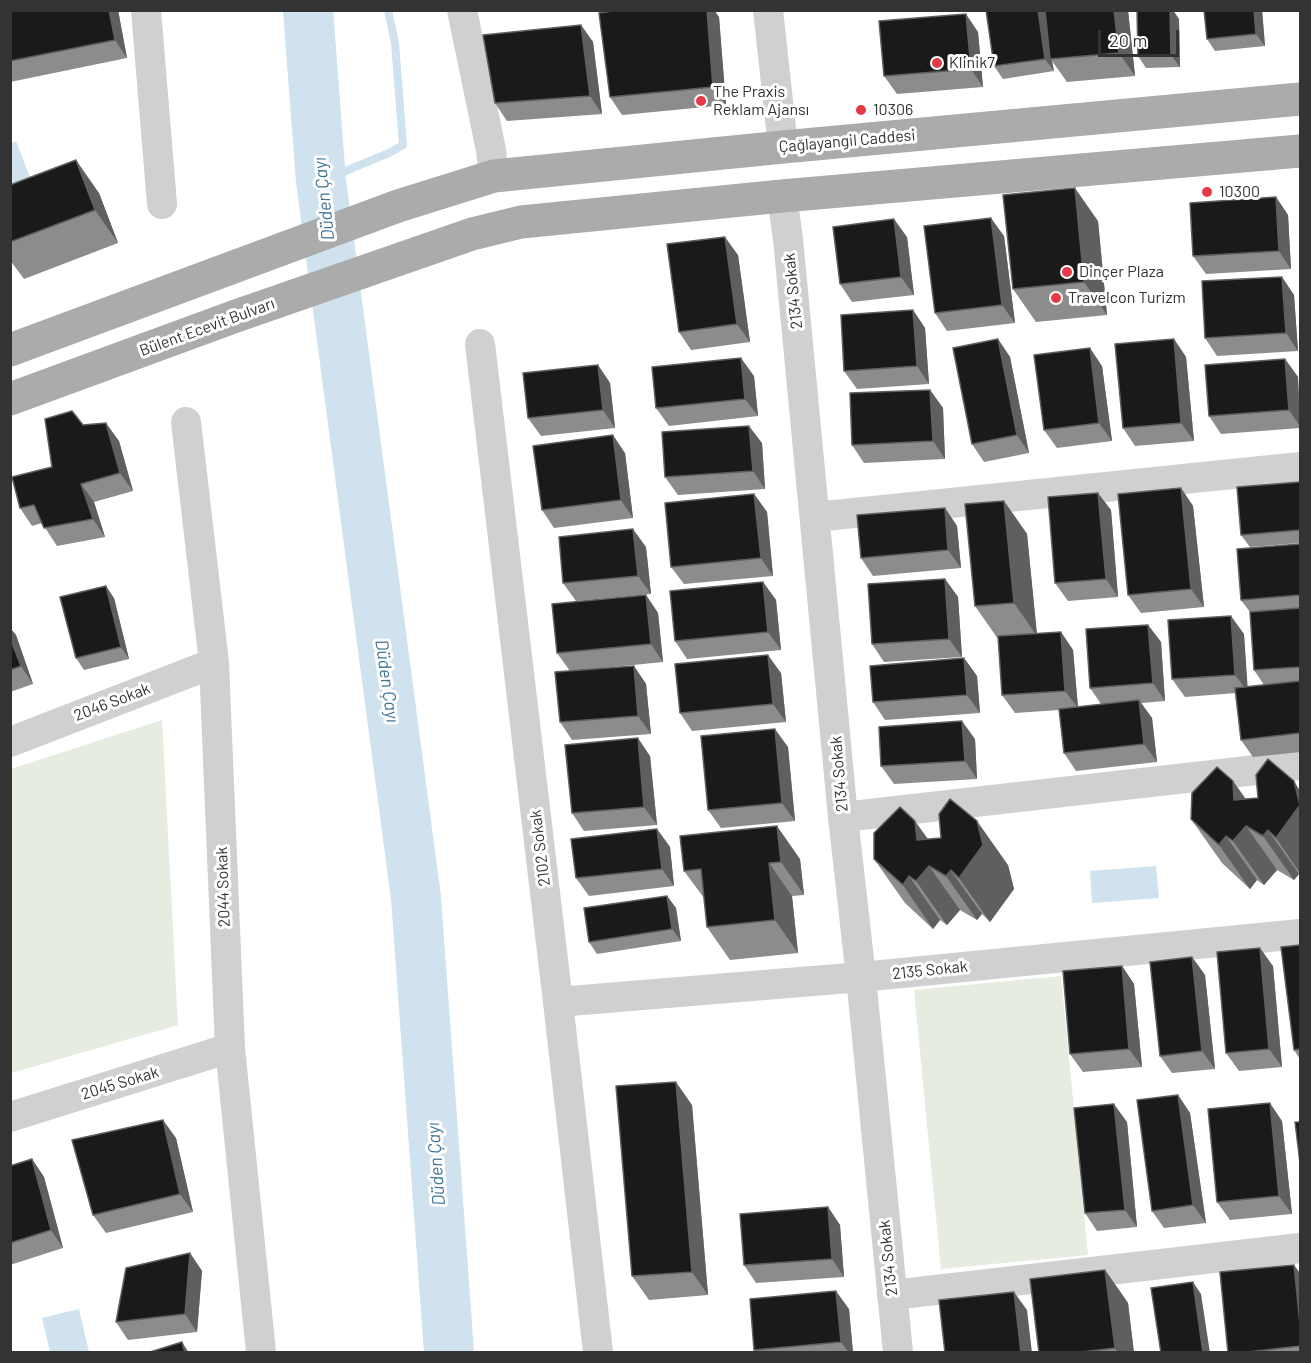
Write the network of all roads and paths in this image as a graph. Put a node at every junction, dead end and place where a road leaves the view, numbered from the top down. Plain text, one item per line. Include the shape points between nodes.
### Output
1 (146, 10) edge
2 (462, 10) edge
3 (768, 10) edge
4 (1300, 99) edge
5 (783, 147) junction
6 (1300, 151) edge
7 (494, 176) junction
8 (782, 196) junction
9 (162, 204) dead end
10 (480, 344) dead end
11 (10, 350) edge
12 (10, 399) edge
13 (186, 422) dead end
14 (1300, 467) edge
15 (815, 517) junction
16 (214, 663) junction
17 (10, 742) edge
18 (1300, 765) edge
19 (843, 817) junction
20 (1300, 934) edge
21 (861, 977) junction
22 (558, 1002) junction
23 (230, 1048) junction
24 (10, 1117) edge
25 (1300, 1248) edge
26 (892, 1295) junction
27 (261, 1353) edge
28 (598, 1353) edge
29 (898, 1353) edge

1 - 9 street
2 - 7 street
3 - 5 street
4 - 5 main road, Çağlayangil Caddesi
5 - 7 main road, Çağlayangil Caddesi
6 - 8 main road
7 - 11 main road, Çağlayangil Caddesi via 398,206
8 - 12 main road, Bülent Ecevit Bulvarı via 521,222 472,234
8 - 15 street, 2134 Sokak
10 - 22 street, 2102 Sokak
13 - 16 street, 2044 Sokak
14 - 15 street
15 - 19 street, 2134 Sokak
16 - 17 street, 2046 Sokak
16 - 23 street, 2044 Sokak
18 - 19 street
19 - 21 street, 2134 Sokak
20 - 21 street, 2135 Sokak
21 - 22 street, 2135 Sokak
21 - 26 street, 2134 Sokak
22 - 28 street, 2102 Sokak
23 - 24 street, 2045 Sokak
23 - 27 street, 2044 Sokak
25 - 26 street
26 - 29 street, 2134 Sokak

